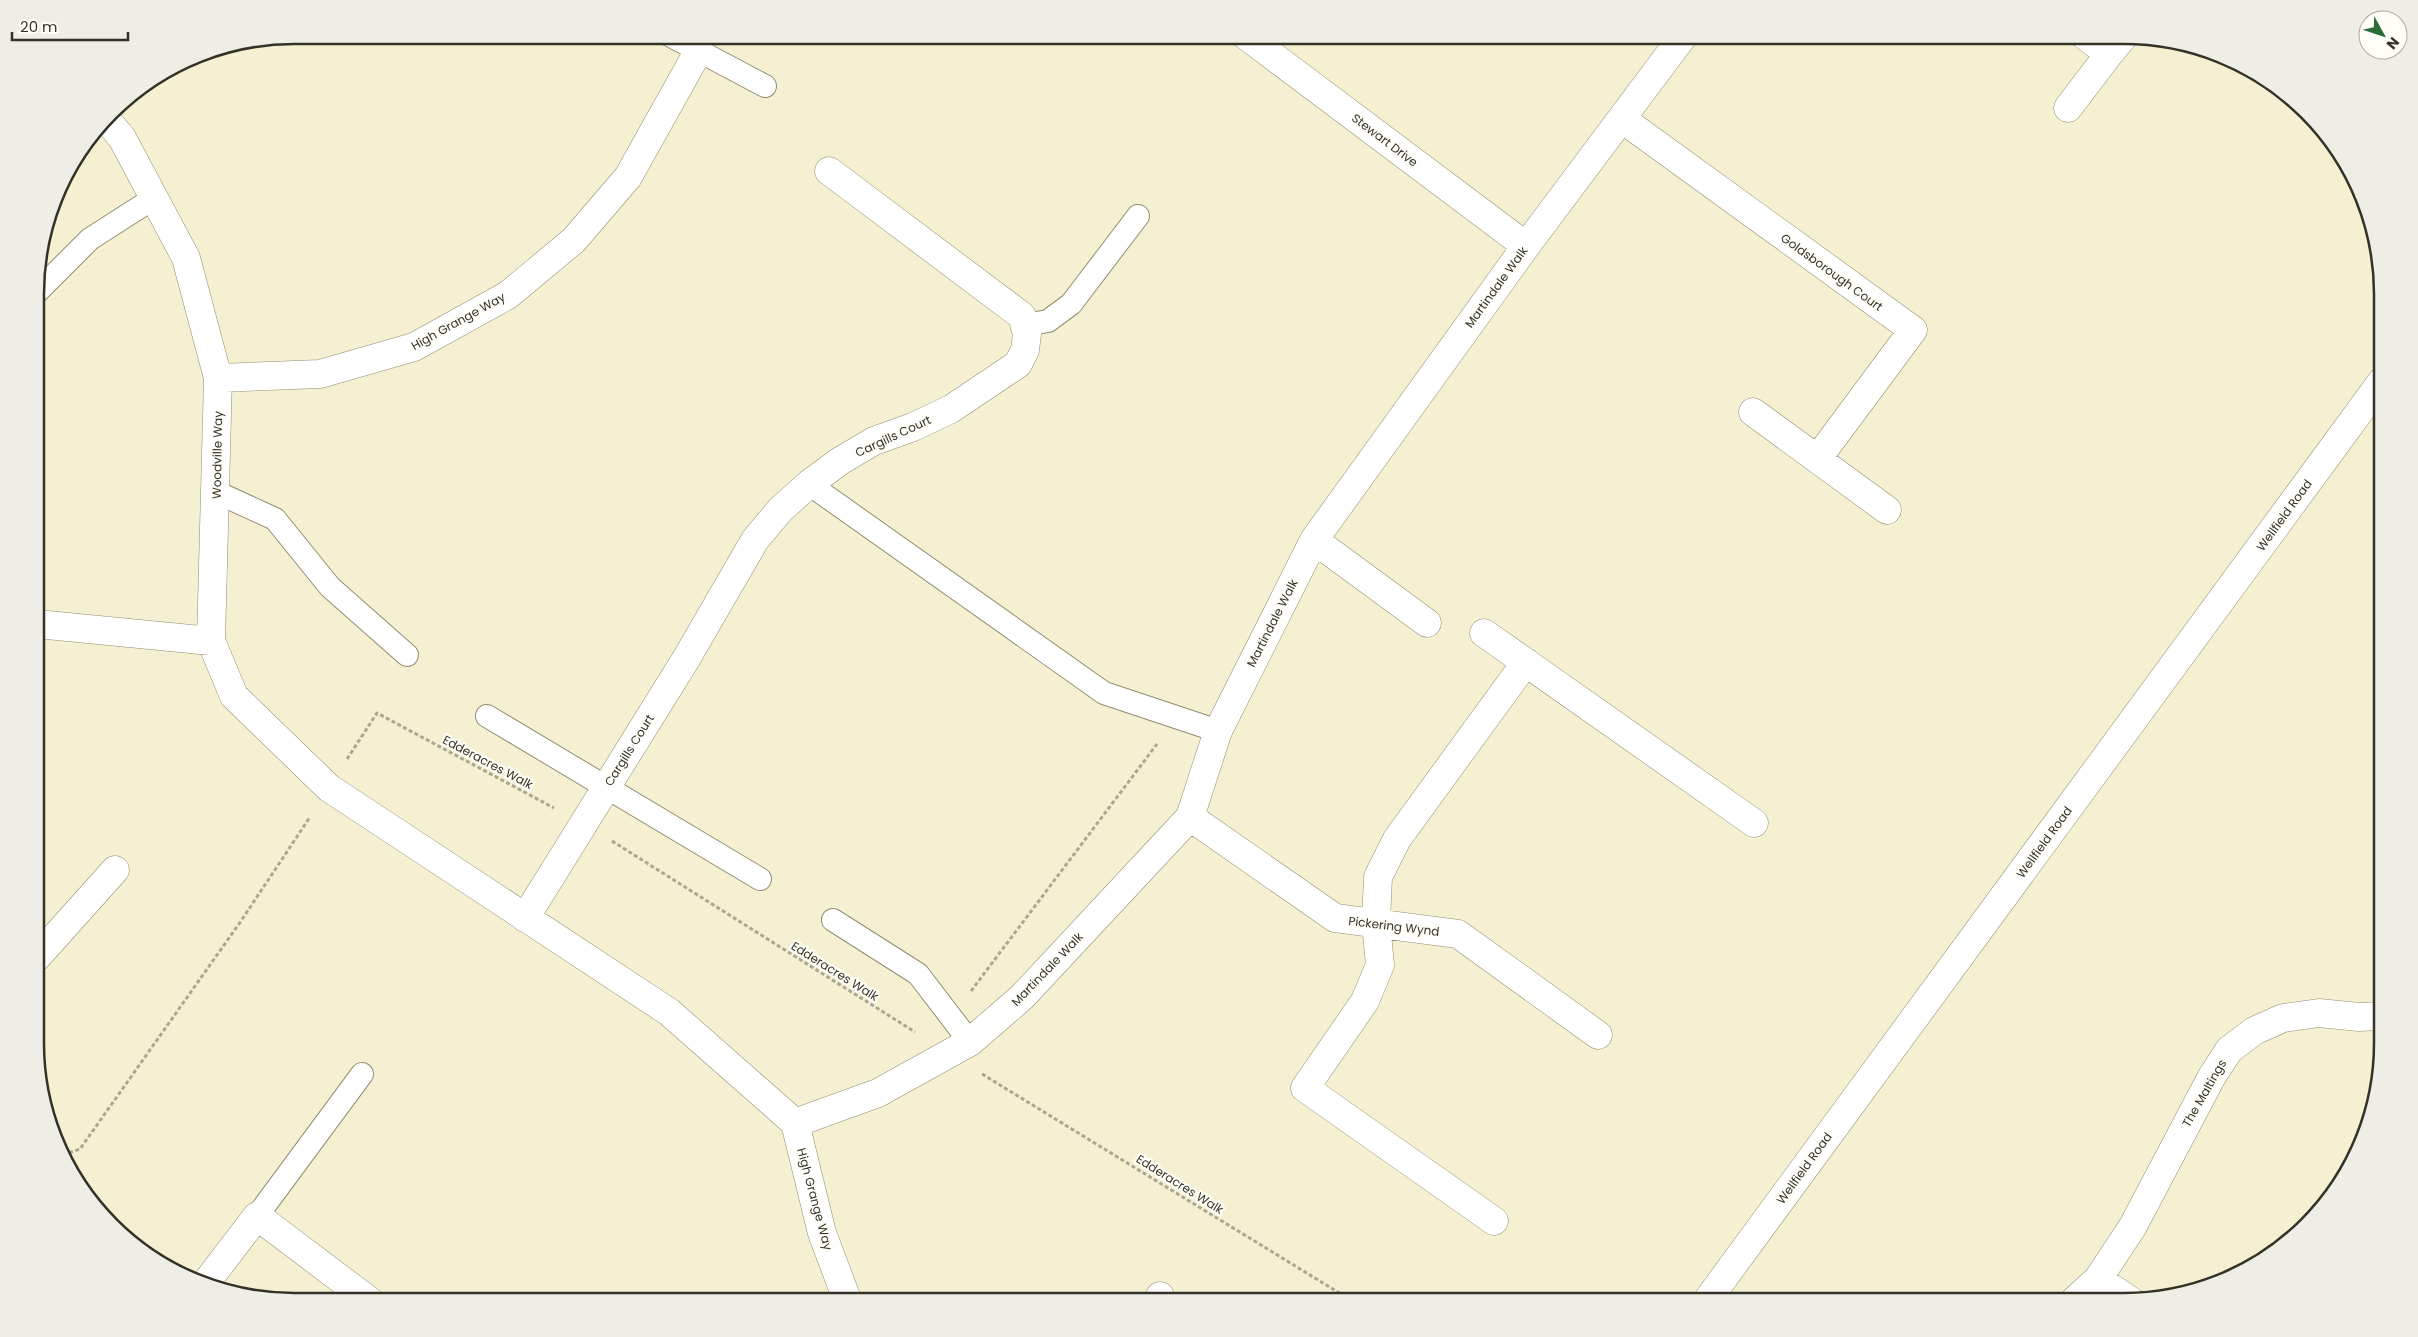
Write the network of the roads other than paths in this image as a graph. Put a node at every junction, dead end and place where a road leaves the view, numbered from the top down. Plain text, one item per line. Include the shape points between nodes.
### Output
1 (687, 44) edge
2 (1257, 44) edge
3 (1677, 44) edge
4 (2117, 45) edge
5 (699, 50) junction
6 (765, 86) dead end
7 (2068, 108) dead end
8 (1622, 119) junction
9 (110, 124) edge
10 (829, 171) dead end
11 (154, 198) junction
12 (1138, 216) dead end
13 (1526, 246) junction
14 (44, 285) edge
15 (1025, 325) junction
16 (218, 378) junction
17 (2374, 392) edge
18 (1753, 412) dead end
19 (1818, 458) junction
20 (808, 484) junction
21 (216, 492) junction
22 (1887, 510) dead end
23 (1314, 540) junction
24 (1427, 623) dead end
25 (44, 625) edge
26 (1484, 633) dead end
27 (211, 640) junction
28 (407, 655) dead end
29 (1526, 662) junction
30 (487, 716) dead end
31 (1218, 731) junction
32 (606, 788) junction
33 (1190, 817) junction
34 (1754, 823) dead end
35 (115, 870) dead end
36 (760, 879) dead end
37 (525, 918) junction
38 (833, 920) dead end
39 (1376, 923) junction
40 (44, 949) edge
41 (2374, 1017) edge
42 (1598, 1035) dead end
43 (960, 1047) junction
44 (362, 1074) dead end
45 (795, 1124) junction
46 (257, 1216) junction
47 (1494, 1221) dead end
48 (209, 1278) edge
49 (2098, 1279) junction
50 (359, 1293) edge
51 (845, 1293) edge
52 (1713, 1293) edge
53 (2083, 1293) edge
54 (2118, 1293) edge

1 - 5 lane
2 - 13 street, Stewart Drive
3 - 8 street, Martindale Walk
4 - 7 street
5 - 6 lane
5 - 16 street, High Grange Way via 628,177 574,240 508,295 414,347 329,372
8 - 13 street, Martindale Walk
8 - 19 street, Goldsborough Court via 1913,330
9 - 11 street, Woodville Way via 122,138
10 - 15 street via 1022,316
11 - 14 lane via 90,240
11 - 16 street, Woodville Way via 186,258
12 - 15 lane via 1071,304 1048,321
13 - 23 street, Martindale Walk
15 - 20 street, Cargills Court via 1028,334 1026,350 1018,364 951,409 874,441
16 - 21 street, Woodville Way
17 - 52 street, Wellfield Road
18 - 19 street
19 - 22 street
20 - 31 lane via 1104,694
20 - 32 street, Cargills Court via 755,540
21 - 27 street, Woodville Way
21 - 28 lane via 275,519 330,587
23 - 24 street
23 - 31 street, Martindale Walk
25 - 27 street
26 - 29 street
27 - 37 street via 234,696 329,788
29 - 34 street
29 - 39 street via 1396,839 1378,877
30 - 32 lane
31 - 33 street, Martindale Walk
32 - 36 lane
32 - 37 street, Cargills Court
33 - 39 street, Pickering Wynd via 1335,918
33 - 43 street, Martindale Walk via 1022,997
35 - 40 street
37 - 45 street via 669,1012
38 - 43 lane via 918,974 951,1017
39 - 42 street, Pickering Wynd via 1458,934
39 - 47 street via 1380,965 1365,1002 1305,1088
41 - 49 street, The Maltings via 2319,1013 2283,1018 2254,1031 2229,1050 2133,1226
43 - 45 street, Martindale Walk via 878,1093
44 - 46 lane
45 - 51 street, High Grange Way via 822,1234
46 - 48 street
46 - 50 street
49 - 53 street, The Maltings
49 - 54 street

